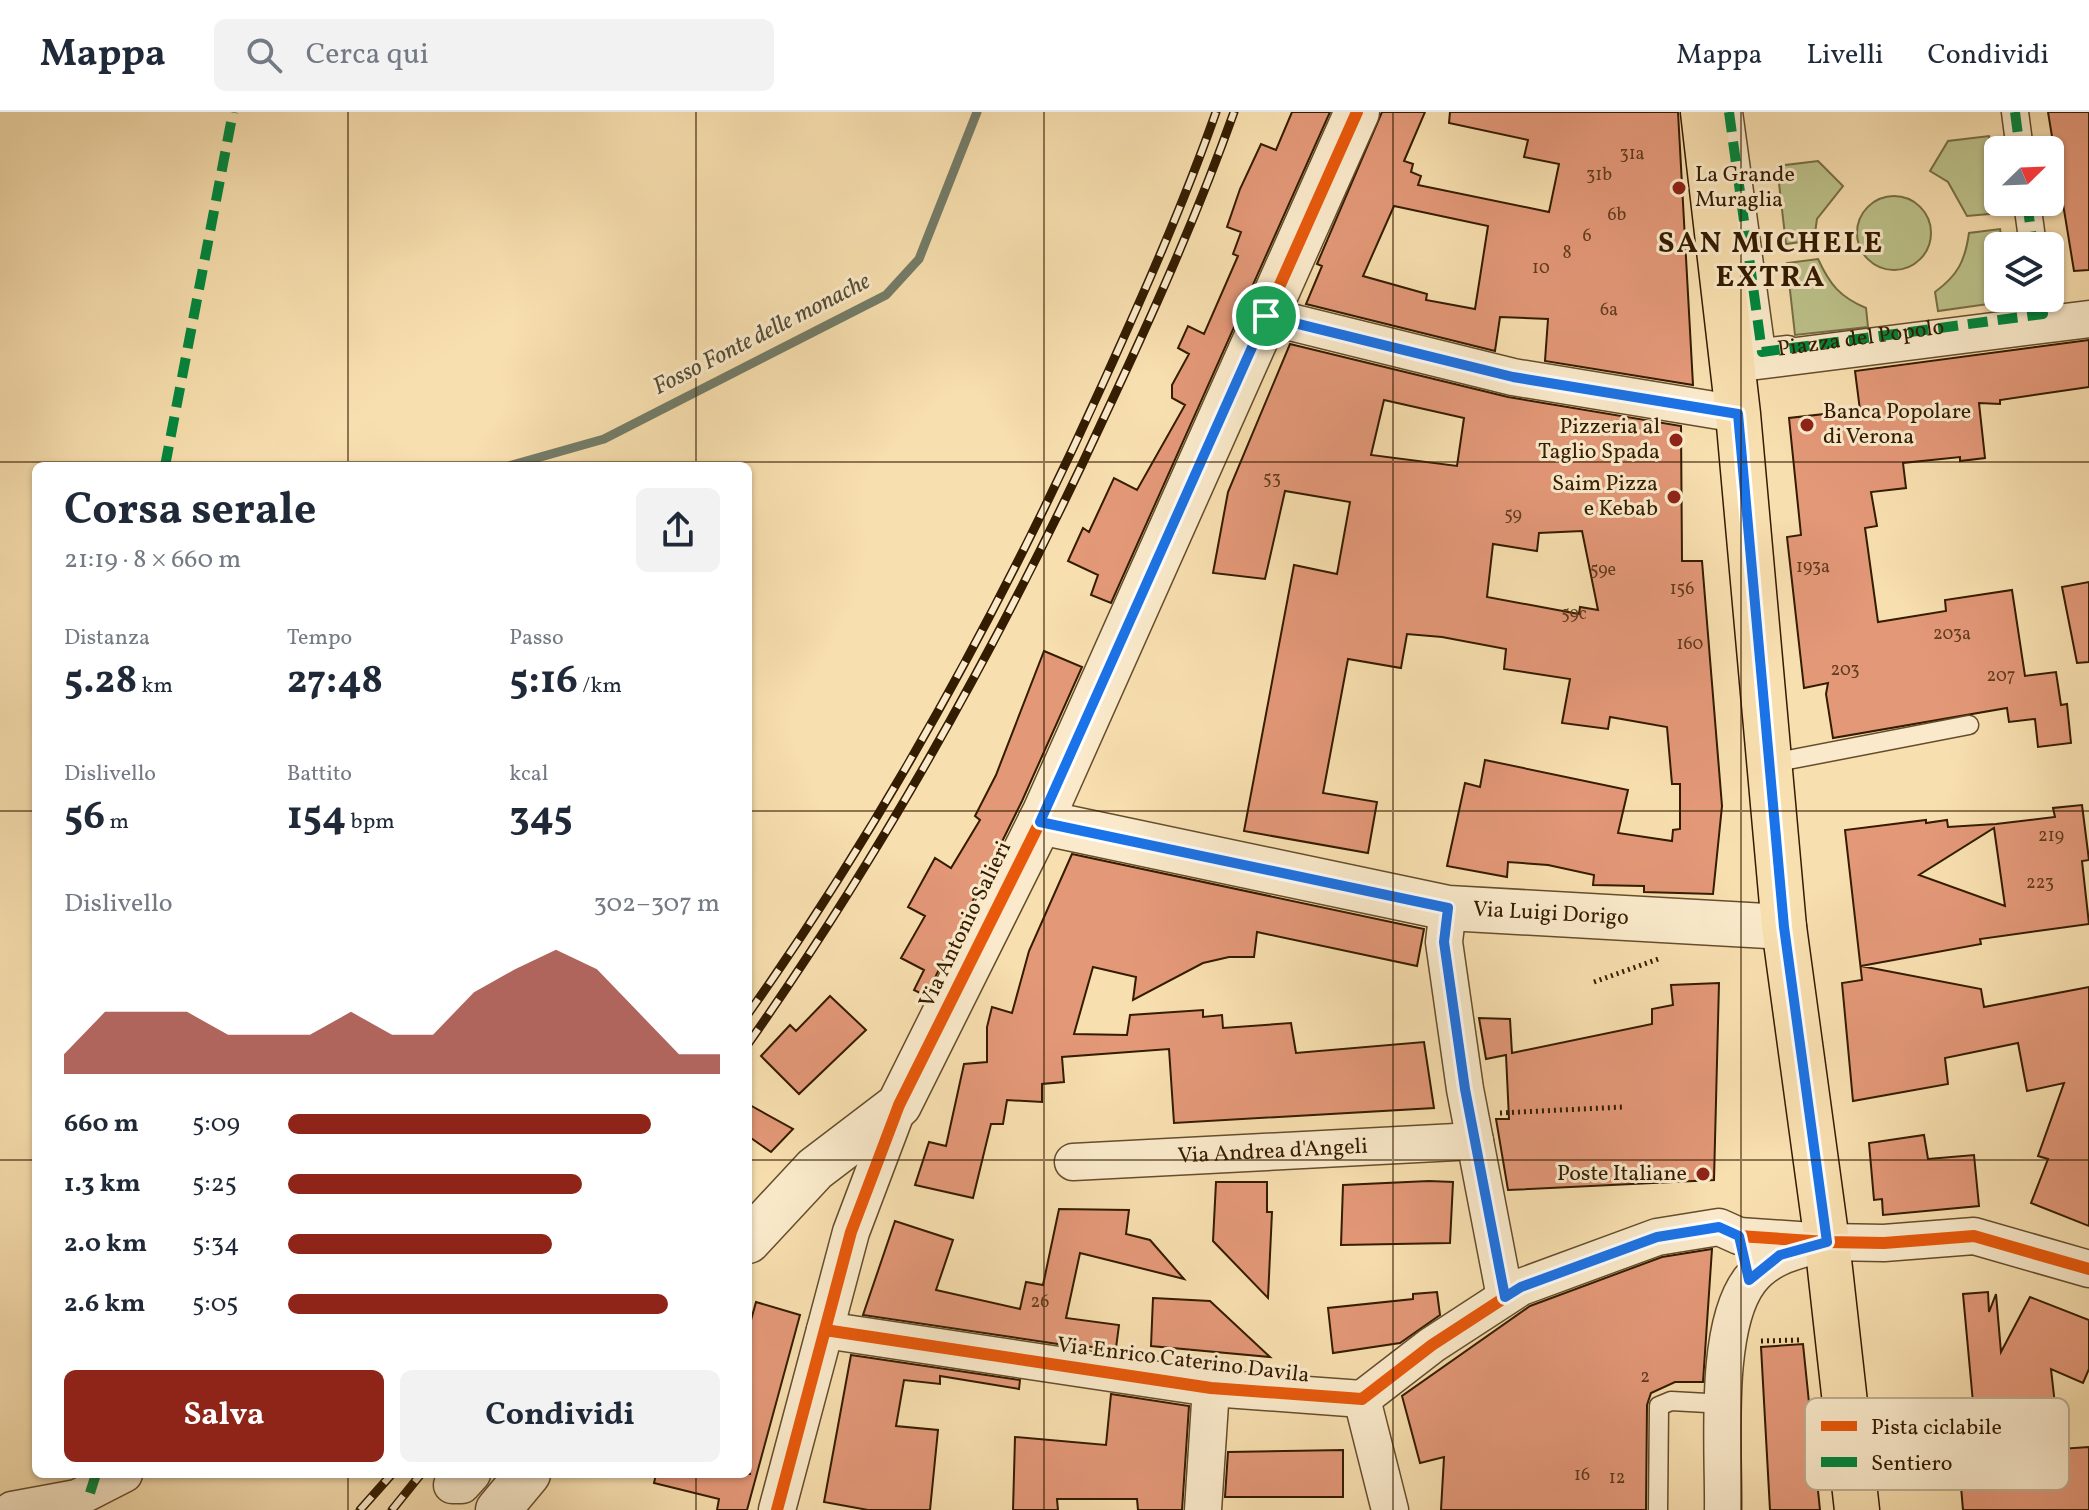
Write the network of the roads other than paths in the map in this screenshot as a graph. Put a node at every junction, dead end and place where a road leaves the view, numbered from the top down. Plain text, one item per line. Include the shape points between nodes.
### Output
1 (1357, 112) edge
2 (1703, 112) edge
3 (1729, 112) edge
4 (2015, 112) edge
5 (2018, 136) edge
6 (2043, 312) edge
7 (1266, 316) junction
8 (2089, 319) edge
9 (1733, 364) junction
10 (1738, 414) junction
11 (1969, 725) dead end
12 (1767, 764) junction
13 (1040, 822) junction
14 (1448, 908) junction
15 (1784, 927) junction
16 (899, 1105) junction
17 (1472, 1128) junction
18 (1073, 1162) dead end
19 (758, 1219) edge
20 (1739, 1236) junction
21 (1827, 1242) junction
22 (2089, 1269) edge
23 (1749, 1280) junction
24 (1505, 1297) junction
25 (825, 1330) junction
26 (1211, 1388) junction
27 (1844, 1398) edge
28 (1362, 1399) junction
29 (1725, 1404) junction
30 (116, 1478) edge
31 (525, 1478) edge
32 (1855, 1490) edge
33 (12, 1510) edge
34 (498, 1510) edge
35 (777, 1510) edge
36 (1203, 1510) edge
37 (1390, 1510) edge
38 (1658, 1510) edge
39 (1723, 1510) edge
40 (1857, 1510) edge

1 - 7 street, Via Antonio Salieri
2 - 9 main road
3 - 6 street, Piazza del Popolo via 1762,352
4 - 5 street
7 - 10 street via 1513,377
7 - 13 street, Via Antonio Salieri
8 - 9 street, Piazza del Popolo
9 - 10 main road
10 - 12 main road
11 - 12 lane
12 - 15 main road
13 - 14 street, Via Luigi Dorigo
13 - 16 street, Via Antonio Salieri
14 - 15 street, Via Luigi Dorigo
14 - 17 street via 1444,942
15 - 21 main road
16 - 19 street
16 - 25 street, Via Antonio Salieri via 851,1232
17 - 18 street, Via Andrea d'Angeli
17 - 24 street
20 - 21 street
20 - 23 lane
20 - 24 street via 1719,1227 1657,1237
21 - 22 street via 1974,1236
21 - 23 street via 1780,1255
21 - 27 main road
23 - 29 street via 1726,1336
24 - 28 street
25 - 26 street, Via Enrico Caterino Davila
25 - 35 street, Via Antonio Salieri
26 - 28 street, Via Enrico Caterino Davila
26 - 36 street
28 - 37 street
29 - 38 lane via 1671,1401 1659,1406
29 - 39 street
30 - 33 street via 77,1498
31 - 34 street
32 - 40 main road

